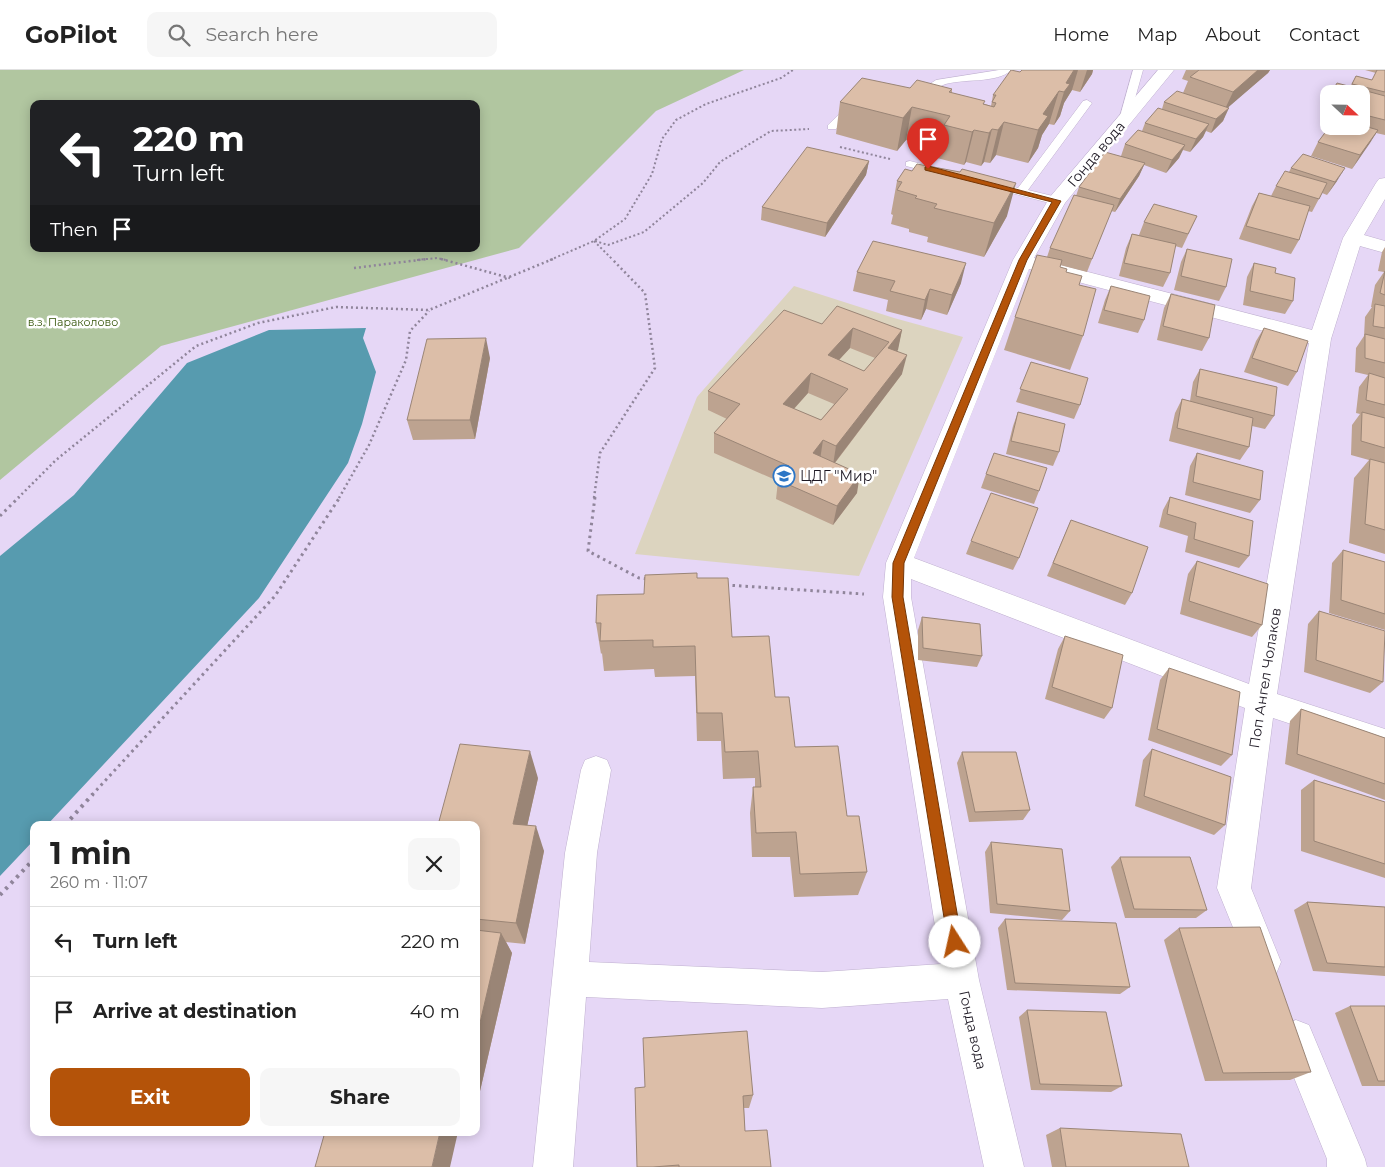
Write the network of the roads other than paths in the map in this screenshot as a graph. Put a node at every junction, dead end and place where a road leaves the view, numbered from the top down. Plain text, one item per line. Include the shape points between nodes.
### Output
1 (1006, 70) edge
2 (1138, 70) edge
3 (1166, 70) edge
4 (908, 101) edge
5 (1087, 103) dead end
6 (871, 106) edge
7 (1124, 120) junction
8 (832, 127) road end
9 (910, 164) road end
10 (947, 173) edge
11 (984, 182) edge
12 (1385, 183) edge
13 (1021, 192) junction
14 (1057, 201) junction
15 (1353, 238) junction
16 (1385, 247) edge
17 (1023, 260) junction
18 (1320, 339) junction
19 (899, 563) junction
20 (1261, 701) junction
21 (1385, 742) edge
22 (596, 770) dead end
23 (571, 979) junction
24 (962, 980) junction
25 (1275, 988) edge
26 (1286, 1015) edge
27 (553, 1167) edge
28 (1004, 1167) edge
29 (1347, 1167) edge

1 - 4 lane via 940,82
2 - 7 lane
3 - 7 street, Гонда вода
5 - 13 lane
6 - 8 lane via 852,108
7 - 14 street, Гонда вода
9 - 10 lane
11 - 13 lane
12 - 15 street, Поп Ангел Чолаков
13 - 14 lane
14 - 17 street, Гонда вода
15 - 16 street
15 - 18 street, Поп Ангел Чолаков
17 - 18 street
17 - 19 street, Гонда вода
18 - 20 street, Поп Ангел Чолаков
19 - 20 street
19 - 24 street, Гонда вода via 897,597
20 - 21 street
20 - 25 street, Поп Ангел Чолаков via 1234,888
22 - 23 street via 581,853
23 - 24 street via 822,990
23 - 27 street
24 - 28 street, Гонда вода
26 - 29 street

